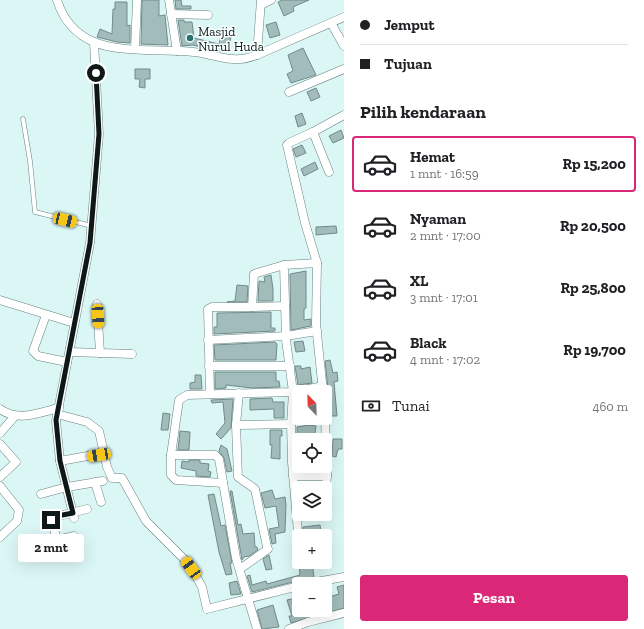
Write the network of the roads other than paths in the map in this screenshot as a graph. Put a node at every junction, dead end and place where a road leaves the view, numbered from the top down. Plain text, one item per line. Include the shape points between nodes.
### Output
1 (56, 0) edge
2 (137, 0) edge
3 (169, 0) edge
4 (271, 0) edge
5 (261, 3) edge
6 (171, 14) junction
7 (208, 15) dead end
8 (344, 17) edge
9 (331, 23) junction
10 (94, 42) junction
11 (344, 46) edge
12 (135, 49) junction
13 (177, 51) junction
14 (257, 55) junction
15 (344, 69) edge
16 (289, 92) dead end
17 (344, 115) edge
18 (23, 119) dead end
19 (312, 132) junction
20 (329, 172) dead end
21 (92, 226) junction
22 (317, 263) junction
23 (284, 265) junction
24 (0, 300) edge
25 (97, 304) dead end
26 (285, 306) junction
27 (252, 307) junction
28 (46, 315) junction
29 (74, 323) junction
30 (318, 331) junction
31 (286, 336) junction
32 (208, 340) junction
33 (70, 352) junction
34 (100, 353) junction
35 (132, 354) dead end
36 (67, 362) junction
37 (209, 366) junction
38 (290, 366) junction
39 (292, 385) edge
40 (323, 385) edge
41 (292, 392) edge
42 (239, 393) junction
43 (210, 394) junction
44 (292, 408) edge
45 (0, 409) edge
46 (58, 411) junction
47 (15, 416) junction
48 (291, 424) junction
49 (236, 425) junction
50 (324, 425) edge
51 (0, 433) edge
52 (0, 444) edge
53 (104, 454) junction
54 (171, 456) junction
55 (60, 461) junction
56 (293, 476) junction
57 (327, 476) junction
58 (0, 477) edge
59 (294, 481) edge
60 (326, 481) edge
61 (223, 483) junction
62 (67, 487) junction
63 (1, 489) edge
64 (40, 494) dead end
65 (101, 502) dead end
66 (87, 510) dead end
67 (73, 515) junction
68 (74, 536) dead end
69 (0, 538) edge
70 (240, 569) junction
71 (344, 577) edge
72 (332, 579) edge
73 (292, 588) edge
74 (248, 599) junction
75 (344, 613) edge
76 (303, 627) edge
77 (257, 629) edge
78 (289, 629) edge

1 - 10 street via 69,25
2 - 12 street
3 - 6 street
4 - 5 street
5 - 14 street
6 - 7 street
6 - 13 street
8 - 9 street
9 - 11 street
9 - 14 street
10 - 12 street
10 - 21 street via 99,134
12 - 13 street
13 - 14 street via 232,59 245,59
15 - 16 street
17 - 19 street
18 - 21 lane via 35,212
19 - 20 street
19 - 22 street via 289,142 287,148
21 - 29 street
22 - 23 street
22 - 30 street
23 - 26 street
23 - 27 street via 254,274
24 - 28 street
25 - 34 street
26 - 27 street
26 - 31 street
27 - 32 street via 209,307
28 - 29 street
28 - 36 street via 33,351 38,356
29 - 33 street
30 - 31 street
30 - 40 street
31 - 32 street
31 - 38 street
32 - 37 street
33 - 34 street
33 - 36 street
34 - 35 street
36 - 46 street
37 - 38 street
37 - 43 street
38 - 39 street
41 - 42 street
42 - 43 street
42 - 49 street
43 - 54 street via 184,396 180,400
44 - 48 street
45 - 47 street
46 - 47 street
46 - 53 street via 87,422 99,432
46 - 55 street via 56,428
47 - 51 street
48 - 49 street
48 - 56 street
49 - 70 street via 238,476 255,489 267,548
50 - 57 street
52 - 58 street via 16,462
53 - 55 street
53 - 74 street via 112,478 122,478 146,521 185,560 196,576 202,587 207,609
54 - 61 street via 171,475 176,480
54 - 61 street via 216,455
55 - 62 street
56 - 57 street
56 - 59 street
57 - 60 street
61 - 70 street
62 - 64 street
62 - 65 street via 99,482
62 - 67 street
63 - 69 street via 19,510 17,521
66 - 67 street
67 - 68 street via 51,518 57,540
70 - 74 street
71 - 72 street
73 - 74 street
74 - 77 street
75 - 76 street
76 - 78 street

